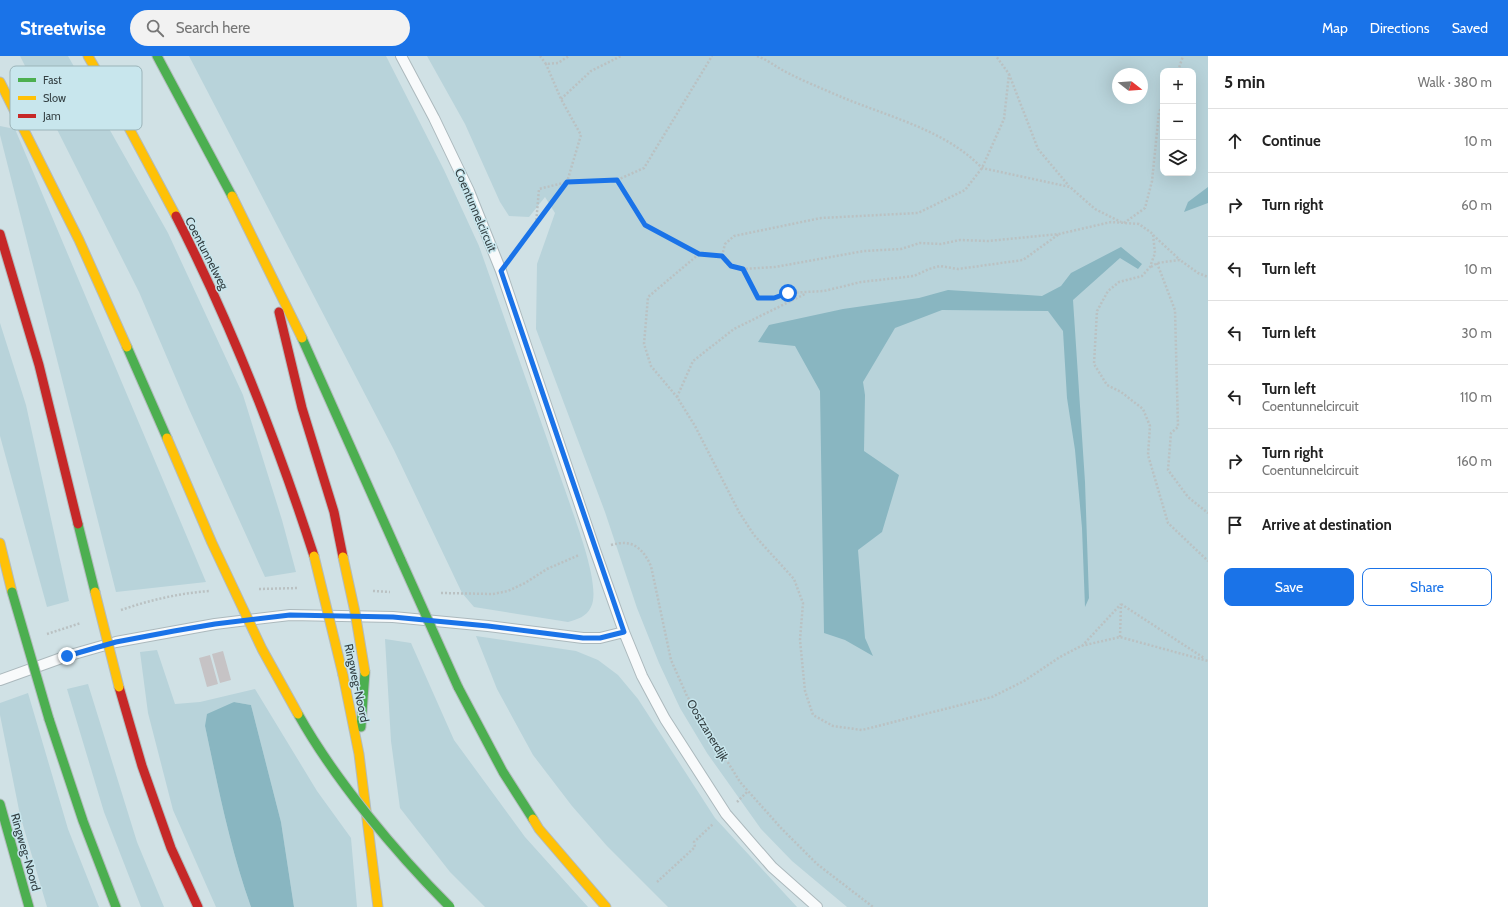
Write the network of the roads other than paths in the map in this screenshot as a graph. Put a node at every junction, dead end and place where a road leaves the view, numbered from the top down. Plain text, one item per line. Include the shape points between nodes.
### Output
1 (88, 56) edge
2 (157, 56) edge
3 (401, 56) edge
4 (93, 66) edge
5 (0, 82) edge
6 (10, 102) edge
7 (24, 130) edge
8 (128, 130) edge
9 (0, 234) edge
10 (269, 270) junction
11 (286, 468) joint
12 (0, 543) edge
13 (624, 632) junction
14 (0, 680) edge
15 (359, 754) junction
16 (0, 804) edge
17 (30, 907) edge
18 (116, 907) edge
19 (198, 907) edge
20 (378, 907) edge
21 (450, 907) edge
22 (606, 907) edge
23 (817, 907) edge

1 - 4 highway, Coentunnelweg
2 - 10 highway
3 - 13 lane, Coentunnelcircuit via 470,191 501,271
5 - 6 highway, bridge
7 - 21 highway, bridge via 79,240 212,543 262,649 312,739 363,808 426,884
8 - 11 highway, Coentunnelweg via 211,287 258,393
9 - 19 highway, bridge via 39,365 142,766 166,833
10 - 15 highway, bridge via 302,408 334,512 355,612 365,672
10 - 22 highway, bridge via 328,394 458,687 503,772 539,829
11 - 15 highway, Ringweg-Noord, bridge via 314,556
12 - 18 highway, bridge via 49,719 83,821
13 - 14 lane via 600,638 583,638 393,617 290,615 215,624 116,642
13 - 23 lane via 642,676 665,719 726,814 772,867
15 - 20 highway, Ringweg-Noord
16 - 17 highway, Ringweg-Noord

